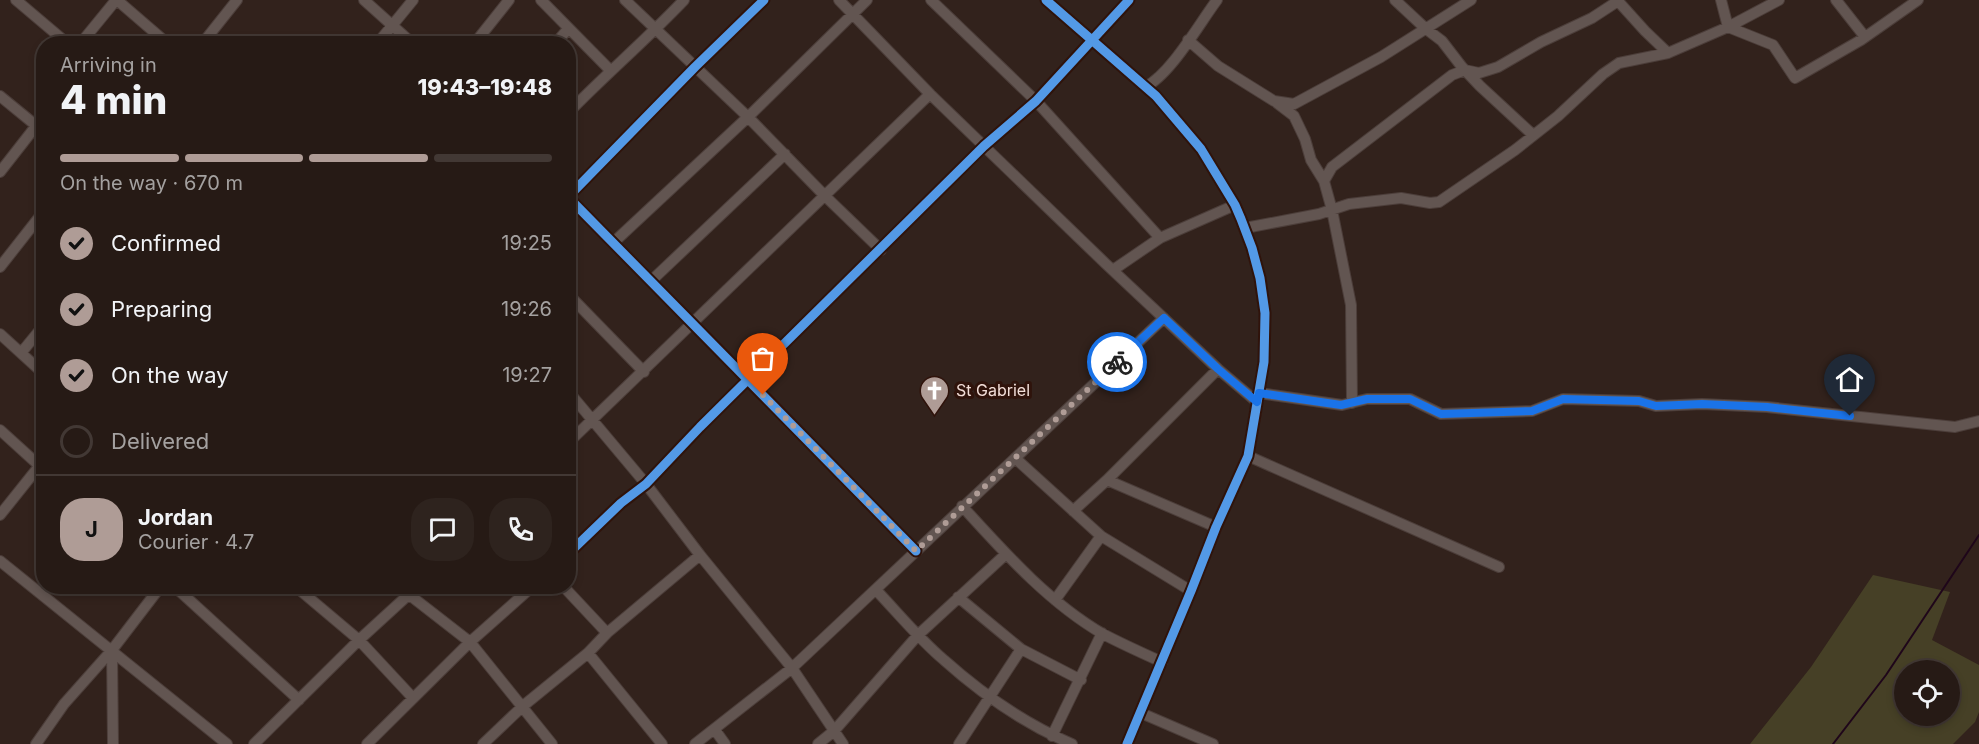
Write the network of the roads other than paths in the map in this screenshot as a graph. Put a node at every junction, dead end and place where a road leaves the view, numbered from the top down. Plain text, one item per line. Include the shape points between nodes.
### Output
1 (16, 0) edge
2 (116, 0) edge
3 (237, 0) edge
4 (364, 0) edge
5 (412, 0) edge
6 (509, 0) edge
7 (542, 0) edge
8 (625, 0) edge
9 (684, 0) edge
10 (764, 0) edge
11 (839, 0) edge
12 (867, 0) edge
13 (932, 0) edge
14 (1046, 0) edge
15 (1129, 0) edge
16 (1217, 0) edge
17 (1395, 0) edge
18 (1472, 0) edge
19 (1721, 0) edge
20 (1779, 0) edge
21 (1836, 0) edge
22 (1918, 0) edge
23 (1618, 1) edge
24 (853, 14) junction
25 (392, 27) junction
26 (1728, 27) junction
27 (1425, 28) junction
28 (568, 29) junction
29 (656, 29) junction
30 (59, 36) edge
31 (87, 36) edge
32 (159, 36) edge
33 (208, 36) edge
34 (384, 36) edge
35 (403, 36) edge
36 (480, 36) edge
37 (562, 36) edge
38 (575, 36) edge
39 (1865, 36) junction
40 (576, 37) edge
41 (1188, 40) junction
42 (1091, 41) junction
43 (1668, 53) junction
44 (695, 67) junction
45 (610, 70) junction
46 (1465, 70) junction
47 (1145, 87) junction
48 (930, 94) junction
49 (0, 96) edge
50 (1036, 101) junction
51 (1274, 101) junction
52 (576, 105) edge
53 (748, 117) junction
54 (36, 126) edge
55 (36, 133) edge
56 (1533, 135) junction
57 (984, 146) junction
58 (785, 154) junction
59 (1, 169) edge
60 (1324, 181) junction
61 (576, 189) edge
62 (824, 195) junction
63 (576, 205) edge
64 (1235, 205) junction
65 (1332, 210) junction
66 (36, 220) edge
67 (1245, 228) junction
68 (1160, 238) junction
69 (614, 242) junction
70 (882, 250) junction
71 (2, 260) edge
72 (1113, 270) junction
73 (651, 281) junction
74 (576, 302) edge
75 (1164, 318) junction
76 (693, 324) junction
77 (36, 335) edge
78 (1, 338) edge
79 (21, 353) junction
80 (36, 367) edge
81 (1218, 369) junction
82 (644, 372) junction
83 (749, 381) junction
84 (1258, 398) junction
85 (576, 400) edge
86 (1352, 402) junction
87 (593, 419) junction
88 (1979, 420) edge
89 (0, 430) edge
90 (576, 435) edge
91 (1248, 456) junction
92 (1015, 458) junction
93 (36, 460) edge
94 (36, 472) edge
95 (1107, 480) junction
96 (646, 484) junction
97 (962, 506) junction
98 (1073, 511) junction
99 (0, 515) edge
100 (1216, 527) junction
101 (1101, 536) junction
102 (576, 546) edge
103 (916, 551) junction
104 (1006, 554) junction
105 (700, 555) junction
106 (0, 561) edge
107 (1499, 567) dead end
108 (36, 590) edge
109 (876, 590) junction
110 (1191, 591) junction
111 (42, 594) edge
112 (155, 594) edge
113 (183, 594) edge
114 (304, 594) edge
115 (524, 594) edge
116 (570, 594) edge
117 (408, 596) joint
118 (958, 597) junction
119 (1055, 600) junction
120 (607, 633) junction
121 (1102, 633) junction
122 (918, 635) junction
123 (359, 640) junction
124 (470, 642) junction
125 (1021, 649) junction
126 (112, 650) junction
127 (588, 653) junction
128 (1162, 662) junction
129 (792, 668) junction
130 (1081, 680) junction
131 (412, 697) junction
132 (988, 697) junction
133 (299, 699) junction
134 (523, 706) junction
135 (1141, 713) junction
136 (715, 730) junction
137 (834, 731) junction
138 (1052, 735) junction
139 (36, 744) edge
140 (113, 744) edge
141 (227, 744) edge
142 (254, 744) edge
143 (367, 744) edge
144 (483, 744) edge
145 (552, 744) edge
146 (662, 744) edge
147 (695, 744) edge
148 (725, 744) edge
149 (818, 744) edge
150 (843, 744) edge
151 (959, 744) edge
152 (1072, 744) edge
153 (1127, 744) edge
154 (1213, 744) edge

1 - 30 street
2 - 31 street
2 - 32 street
3 - 33 street
4 - 25 street
5 - 25 street
6 - 36 street
7 - 28 street
8 - 29 street
9 - 29 street
10 - 44 street
11 - 24 street
12 - 24 street
13 - 50 street
14 - 42 street
15 - 42 street
16 - 41 street
17 - 27 street
18 - 27 street
19 - 26 street
20 - 26 street
21 - 39 street
22 - 39 street
23 - 43 street
23 - 46 street via 1498,67 1479,73
24 - 48 street
24 - 53 street
25 - 34 street
25 - 35 street
26 - 39 street via 1773,45 1795,78
26 - 43 street
27 - 46 street via 1442,41
27 - 51 street via 1381,57 1294,104
28 - 37 street
28 - 38 street
29 - 44 street
29 - 45 street
40 - 45 street
41 - 47 street via 1155,82
41 - 51 street via 1218,66
42 - 47 street
42 - 50 street
43 - 56 street via 1619,63
44 - 53 street
44 - 61 street
45 - 52 street
46 - 56 street
46 - 60 street via 1430,90 1332,166
47 - 64 street via 1201,149
48 - 57 street
48 - 62 street
49 - 54 street
50 - 57 street
50 - 68 street
51 - 60 street via 1294,116 1311,160
53 - 58 street
53 - 69 street
55 - 59 street
56 - 65 street via 1439,202 1401,198
57 - 70 street
57 - 72 street
58 - 62 street
58 - 73 street
60 - 65 street
62 - 70 street
62 - 76 street
63 - 69 street
64 - 67 street
64 - 68 street
65 - 67 street
65 - 86 street via 1351,305
66 - 71 street
67 - 84 street via 1260,278 1265,313 1264,362
68 - 72 street
69 - 73 street
70 - 83 street
72 - 75 street
73 - 76 street
74 - 82 street
75 - 81 street
75 - 92 street
76 - 82 street
76 - 83 street
77 - 79 street
78 - 79 street
79 - 80 street
81 - 84 street
81 - 95 street
82 - 87 street
83 - 96 street
83 - 103 street
84 - 86 street via 1341,405
84 - 91 street
85 - 87 street
86 - 88 street via 1410,399 1441,414 1532,411 1563,399 1639,401 1656,406 1767,407 1955,427
87 - 90 street
87 - 96 street
89 - 93 street
91 - 100 street
91 - 107 street
92 - 97 street
92 - 98 street
94 - 99 street
95 - 98 street
95 - 100 street
96 - 102 street
96 - 105 street
97 - 103 street
97 - 104 street
98 - 101 street
100 - 110 street
101 - 110 street
101 - 119 street
103 - 109 street
104 - 118 street
104 - 119 street
105 - 120 street
105 - 129 street
106 - 108 street
109 - 122 street
109 - 129 street
110 - 128 street
111 - 126 street
112 - 126 street
113 - 133 street
114 - 123 street
115 - 124 street
116 - 120 street
117 - 123 street
117 - 124 street
118 - 122 street
118 - 125 street
119 - 121 street
120 - 127 street
121 - 128 street
121 - 130 street
122 - 132 street
122 - 137 street
123 - 131 street
123 - 133 street
124 - 131 street
124 - 134 street
125 - 130 street
125 - 132 street
126 - 139 street via 64,704
126 - 140 street
126 - 141 street
127 - 134 street
127 - 146 street
128 - 135 street
129 - 136 street
129 - 137 street
130 - 138 street
131 - 143 street
132 - 138 street
132 - 151 street
133 - 142 street
134 - 144 street
134 - 145 street
135 - 153 street
135 - 154 street
136 - 147 street
136 - 148 street
137 - 149 street
137 - 150 street
138 - 152 street

